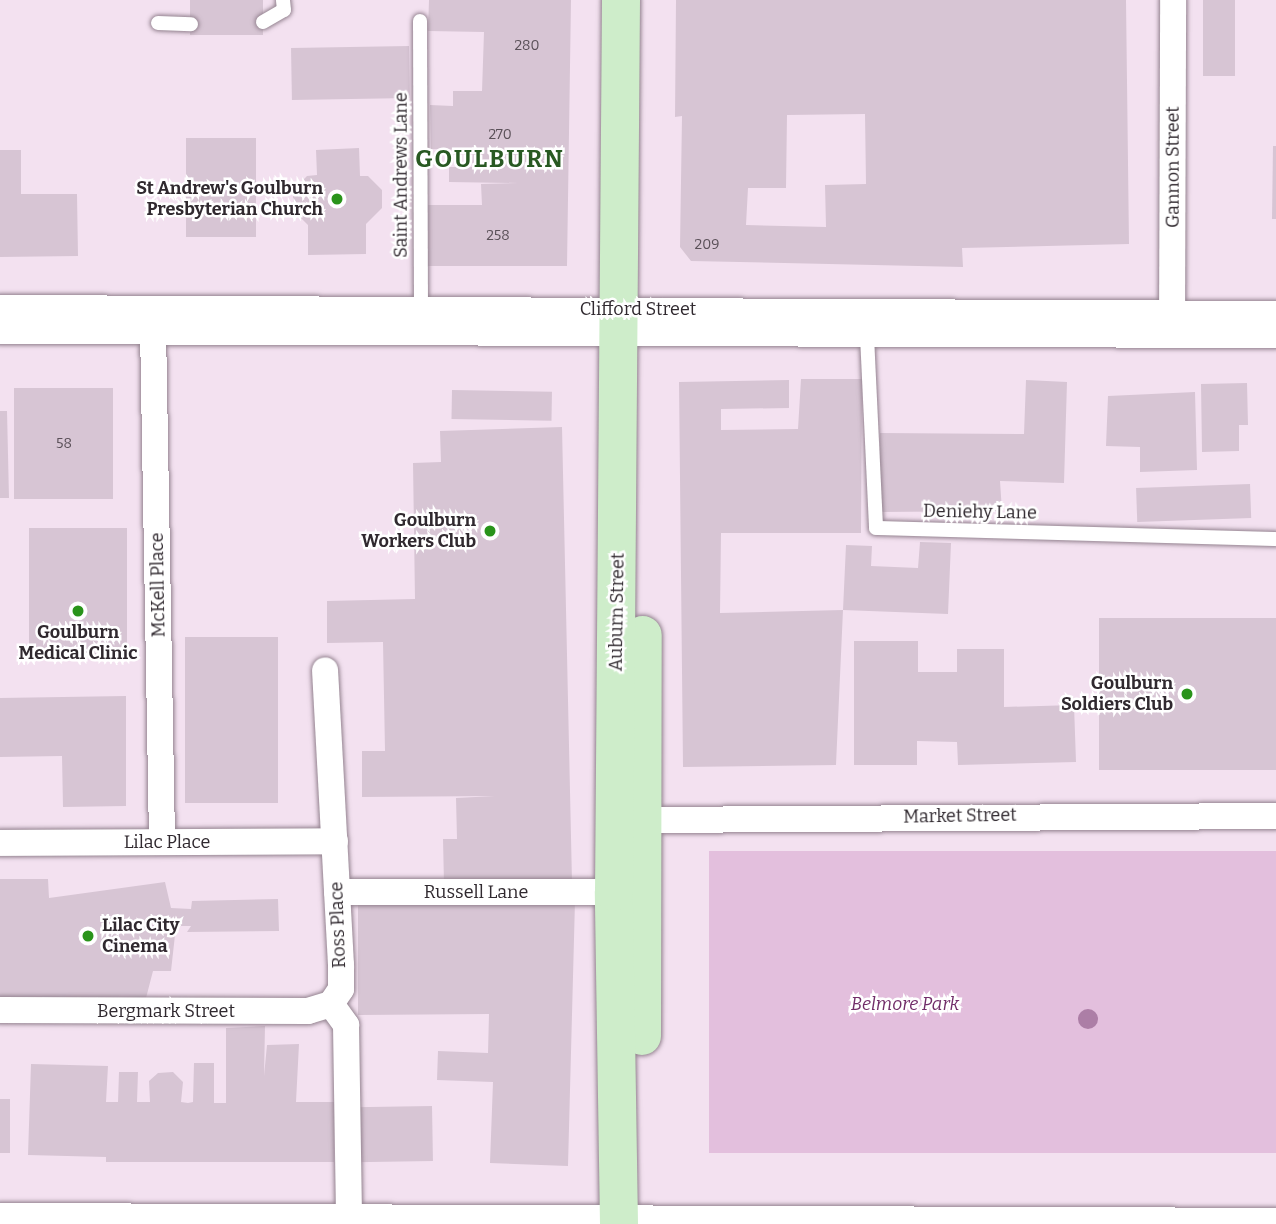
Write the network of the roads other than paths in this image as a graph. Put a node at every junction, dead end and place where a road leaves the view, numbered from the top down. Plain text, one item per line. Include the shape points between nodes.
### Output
1 (283, 0) edge
2 (621, 0) edge
3 (640, 0) edge
4 (1173, 0) edge
5 (420, 21) dead end
6 (263, 22) dead end
7 (158, 23) dead end
8 (191, 24) dead end
9 (0, 308) edge
10 (1276, 314) edge
11 (103, 318) junction
12 (422, 320) junction
13 (631, 320) junction
14 (160, 321) junction
15 (1173, 323) junction
16 (0, 331) edge
17 (1276, 335) edge
18 (867, 336) junction
19 (1276, 539) edge
20 (325, 670) dead end
21 (1276, 816) edge
22 (645, 820) junction
23 (162, 841) junction
24 (335, 841) junction
25 (0, 844) edge
26 (337, 892) junction
27 (614, 892) junction
28 (331, 1004) junction
29 (0, 1010) edge
30 (349, 1214) junction
31 (0, 1216) edge
32 (167, 1220) edge
33 (228, 1220) edge
34 (889, 1220) edge
35 (629, 1221) edge
36 (1276, 1221) edge

1 - 6 lane via 284,9
2 - 13 main road, Auburn Street
3 - 13 main road, Auburn Street
4 - 15 street, Gannon Street
5 - 12 lane, Saint Andrews Lane
7 - 8 lane
9 - 11 street, Clifford Street
10 - 15 street, Clifford Street
11 - 14 street, Clifford Street
11 - 16 street, Clifford Street
12 - 13 street, Clifford Street
12 - 14 street, Clifford Street
13 - 15 street, Clifford Street
13 - 18 street, Clifford Street
13 - 22 main road, Auburn Street
13 - 27 main road, Auburn Street
14 - 23 street, McKell Place
15 - 17 street, Clifford Street
15 - 18 street, Clifford Street
18 - 19 lane, Deniehy Lane via 876,528
20 - 24 street, Ross Place
21 - 22 street, Market Street
22 - 35 main road, Auburn Street
23 - 24 street, Lilac Place
23 - 25 street, Lilac Place
24 - 26 street, Ross Place
26 - 27 street, Russell Lane
26 - 28 street, Ross Place via 341,989
27 - 35 main road, Auburn Street
28 - 29 street, Bergmark Street via 309,1011
28 - 30 street via 346,1025
30 - 33 street
30 - 35 street
31 - 32 street
32 - 33 street
34 - 35 street
34 - 36 street

